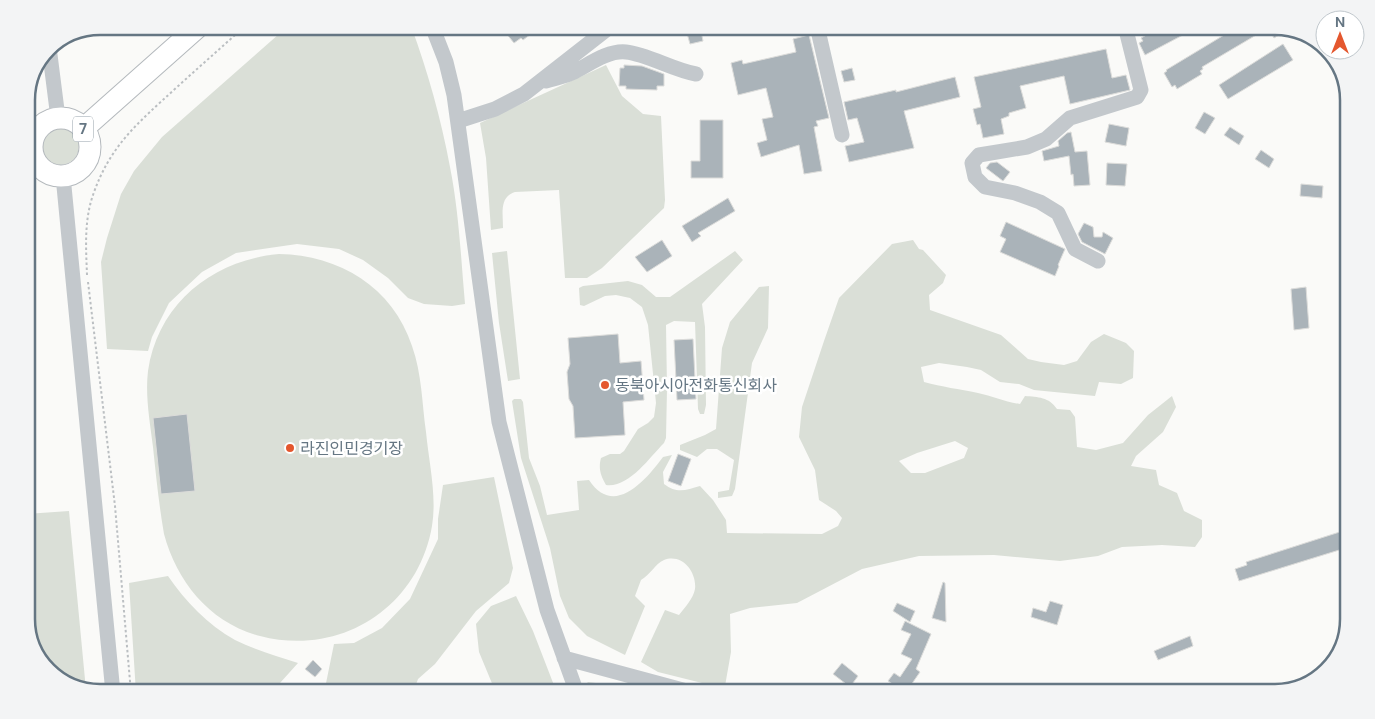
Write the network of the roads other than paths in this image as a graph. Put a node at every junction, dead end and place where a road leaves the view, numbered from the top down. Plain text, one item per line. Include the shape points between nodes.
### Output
1 (189, 35) edge
2 (436, 35) edge
3 (599, 35) edge
4 (819, 35) edge
5 (1127, 35) edge
6 (50, 58) edge
7 (696, 74) dead end
8 (537, 84) junction
9 (58, 118) junction
10 (458, 121) junction
11 (83, 129) junction
12 (842, 135) dead end
13 (35, 136) edge
14 (35, 161) edge
15 (63, 176) junction
16 (1098, 261) dead end
17 (564, 658) junction
18 (112, 684) edge
19 (574, 684) edge
20 (661, 684) edge

1 - 11 highway, 7
2 - 10 street via 446,62
3 - 8 street
4 - 12 street
5 - 16 street via 1141,90 1138,97 1070,118 1046,139 1027,148 979,155 972,164 975,178 986,187 1040,202 1058,213 1075,249
6 - 9 street
7 - 8 street via 625,52 609,55 569,74
8 - 10 street via 495,109
9 - 11 highway, 7 via 72,120
9 - 13 highway, 7 via 40,127
10 - 17 street via 499,422 547,610
11 - 15 highway, 7 via 90,148 86,162 76,172
14 - 15 highway, 7 via 43,170
15 - 18 street
17 - 19 street
17 - 20 street

